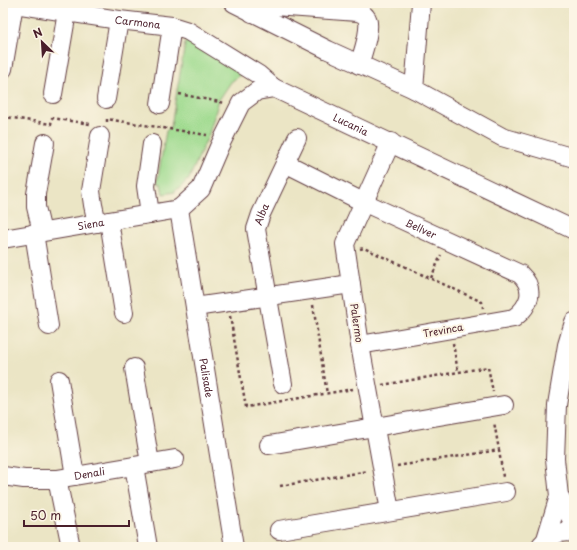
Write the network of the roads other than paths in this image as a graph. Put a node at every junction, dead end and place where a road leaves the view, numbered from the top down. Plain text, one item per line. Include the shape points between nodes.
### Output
1 (11, 3) edge
2 (234, 3) edge
3 (421, 3) edge
4 (67, 12) junction
5 (252, 13) junction
6 (119, 20) junction
7 (172, 26) junction
8 (359, 65) junction
9 (3, 69) edge
10 (274, 88) junction
11 (414, 89) junction
12 (53, 94) dead end
13 (106, 99) dead end
14 (160, 104) dead end
15 (100, 136) dead end
16 (297, 138) dead end
17 (391, 142) junction
18 (45, 143) dead end
19 (152, 144) dead end
20 (574, 158) edge
21 (285, 163) junction
22 (363, 202) junction
23 (179, 209) junction
24 (150, 214) junction
25 (103, 222) junction
26 (574, 230) edge
27 (38, 233) junction
28 (3, 239) edge
29 (351, 284) junction
30 (268, 296) junction
31 (195, 307) junction
32 (523, 311) joint
33 (124, 313) dead end
34 (574, 322) edge
35 (49, 326) dead end
36 (360, 345) junction
37 (134, 368) dead end
38 (59, 380) dead end
39 (283, 384) dead end
40 (497, 407) road end
41 (374, 426) junction
42 (269, 445) dead end
43 (175, 459) dead end
44 (142, 464) junction
45 (3, 476) edge
46 (75, 476) junction
47 (57, 479) junction
48 (506, 492) road end
49 (559, 496) junction
50 (390, 511) junction
51 (574, 524) edge
52 (279, 530) dead end
53 (574, 533) edge
54 (543, 543) edge
55 (71, 547) edge
56 (148, 547) edge
57 (234, 547) edge

1 - 4 street, Carmona
1 - 9 street
2 - 5 street
3 - 11 street
4 - 6 street, Carmona
4 - 12 street
5 - 8 street
5 - 8 street via 261,8 274,6 358,12 365,15 369,26
6 - 7 street, Carmona
6 - 13 street
7 - 10 street, Carmona via 188,31 259,75
7 - 14 street
8 - 11 street
10 - 17 street, Lucania
10 - 23 street via 257,91 241,103 201,189
11 - 20 street via 502,137
15 - 25 street via 91,191 93,205
16 - 21 street, Alba
17 - 22 street, Palermo
17 - 26 street, Lucania
18 - 27 street via 36,194
19 - 24 street via 146,186
21 - 22 street, Bellver
21 - 30 street, Alba via 256,229
22 - 29 street, Palermo via 345,244
22 - 32 street, Bellver via 520,274 527,280 529,295
23 - 24 street, Siena
23 - 31 street, Palisade
24 - 25 street, Siena
25 - 27 street, Siena
25 - 33 street
27 - 28 street, Siena
27 - 35 street
29 - 30 street
29 - 36 street, Palermo
30 - 31 street
30 - 39 street, Alba
31 - 57 street, Palisade
32 - 36 street, Trevinca via 514,318
34 - 49 street via 567,345 557,405 555,459
36 - 41 street, Palermo
37 - 44 street
38 - 46 street
40 - 41 street
41 - 42 street
41 - 50 street, Palermo
43 - 44 street, Denali
44 - 46 street, Denali
44 - 56 street
45 - 47 street, Denali
46 - 47 street, Denali
47 - 55 street
48 - 50 street
49 - 51 street
49 - 54 street
50 - 52 street
53 - 54 street via 557,534

